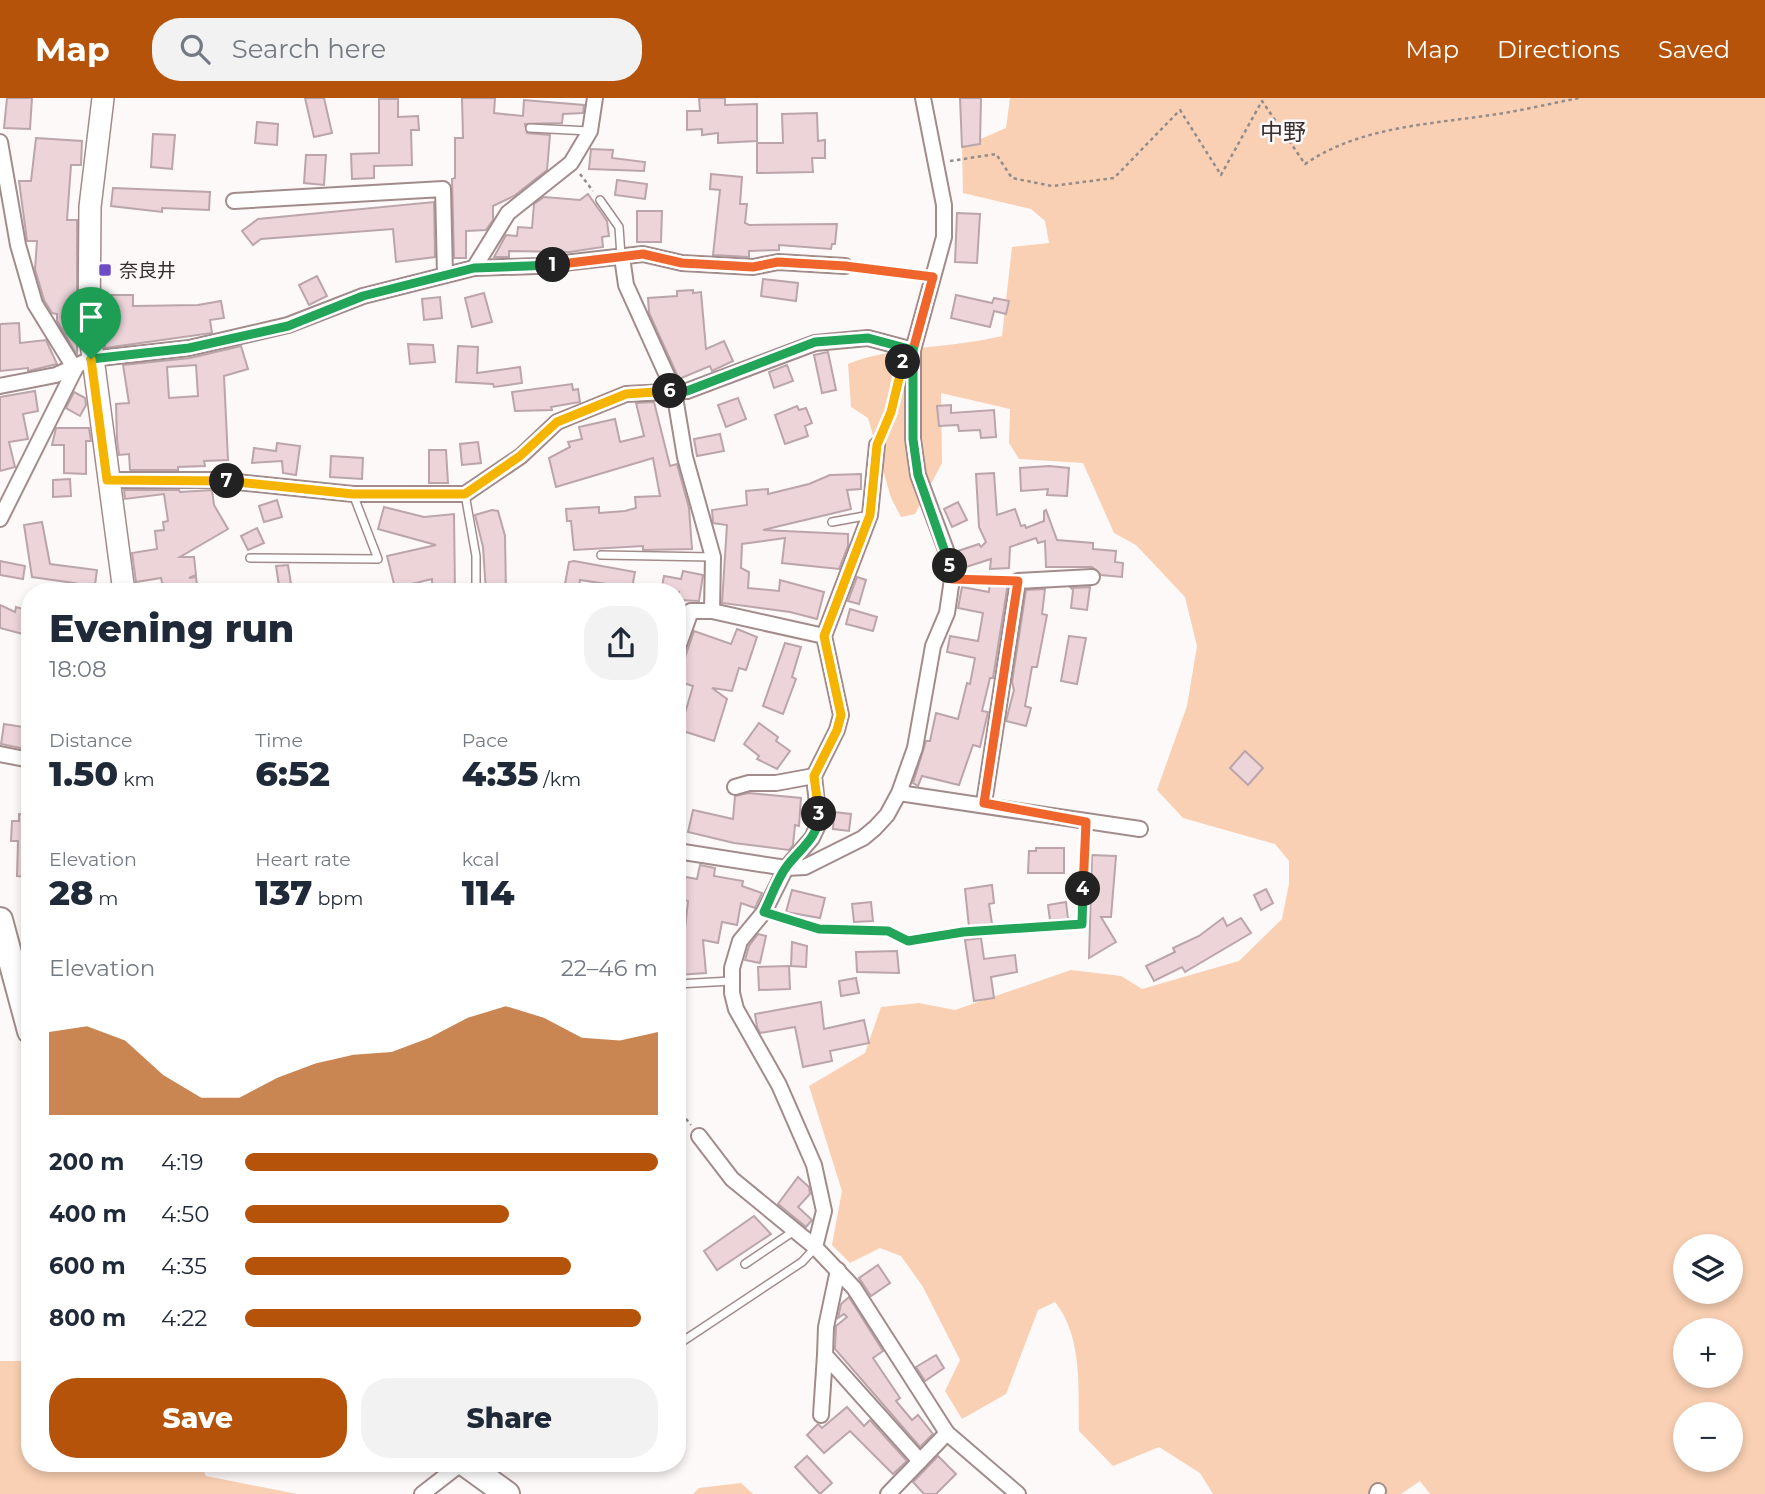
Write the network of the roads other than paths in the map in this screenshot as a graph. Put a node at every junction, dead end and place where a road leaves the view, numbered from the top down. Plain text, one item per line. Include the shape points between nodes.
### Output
1 (103, 98) edge
2 (595, 98) edge
3 (923, 98) edge
4 (530, 128) dead end
5 (590, 131) junction
6 (0, 142) edge
7 (600, 200) road end
8 (234, 201) dead end
9 (622, 257) junction
10 (845, 266) road end
11 (474, 268) junction
12 (445, 275) junction
13 (913, 350) junction
14 (83, 364) junction
15 (0, 386) edge
16 (674, 391) junction
17 (877, 445) road end
18 (107, 480) junction
19 (353, 494) junction
20 (465, 494) junction
21 (870, 515) junction
22 (0, 519) edge
23 (832, 522) dead end
24 (601, 555) dead end
25 (713, 556) junction
26 (250, 558) dead end
27 (1092, 577) dead end
28 (123, 583) edge
29 (476, 583) edge
30 (712, 611) junction
31 (686, 625) edge
32 (824, 636) junction
33 (0, 754) edge
34 (21, 758) edge
35 (814, 776) junction
36 (735, 787) dead end
37 (900, 793) junction
38 (984, 803) junction
39 (1086, 822) junction
40 (1140, 829) dead end
41 (686, 852) edge
42 (786, 868) junction
43 (764, 912) junction
44 (0, 920) edge
45 (994, 930) road end
46 (888, 931) road end
47 (731, 981) junction
48 (686, 984) edge
49 (21, 998) edge
50 (699, 1136) road end
51 (794, 1231) junction
52 (815, 1247) junction
53 (745, 1264) dead end
54 (838, 1270) junction
55 (686, 1339) edge
56 (825, 1355) junction
57 (821, 1415) dead end
58 (947, 1433) junction
59 (920, 1461) junction
60 (451, 1472) edge
61 (476, 1472) edge
62 (422, 1494) edge
63 (507, 1494) edge
64 (888, 1494) edge
65 (1018, 1494) edge

1 - 14 main road via 90,217
2 - 5 street
3 - 13 street via 944,205 944,237
4 - 5 lane
5 - 11 street via 571,163 508,213
6 - 14 street via 18,245 35,304
7 - 9 lane via 619,227
8 - 12 street via 443,189
9 - 10 street via 643,254 682,263 753,267 778,262
9 - 11 street
9 - 16 street via 626,285
11 - 12 street
12 - 14 street via 363,296 288,326 189,348
13 - 16 street via 868,338 815,342 687,391
13 - 37 street via 913,439 918,475 949,558 952,579 947,613 933,646 915,748
14 - 15 street
14 - 18 main road
14 - 22 street
16 - 20 street via 626,394 557,422 520,456
16 - 25 street via 685,457
17 - 21 street
18 - 19 street via 218,480
18 - 28 main road
19 - 20 street
19 - 26 lane via 378,559
20 - 29 lane
21 - 23 lane
21 - 32 street
24 - 25 lane
25 - 30 street
27 - 38 street via 1018,581
30 - 31 street via 691,611
30 - 32 street
32 - 35 street via 841,715
33 - 34 street
35 - 36 street
35 - 42 street via 819,823
37 - 38 street
37 - 42 street via 887,815 863,838 805,867
38 - 39 street
39 - 40 street
39 - 45 lane via 1082,924
41 - 42 street
42 - 43 street
43 - 46 lane via 819,929
43 - 47 street via 740,941
44 - 49 highway
47 - 48 lane
47 - 52 street via 742,1022 779,1085 814,1165 824,1211
50 - 51 street via 732,1180
51 - 52 street
51 - 53 lane
52 - 54 street
52 - 55 lane via 802,1262
54 - 56 street
54 - 58 street via 867,1306
56 - 57 street
56 - 59 street
58 - 59 street
58 - 65 street
59 - 64 street
60 - 62 street
61 - 63 highway

